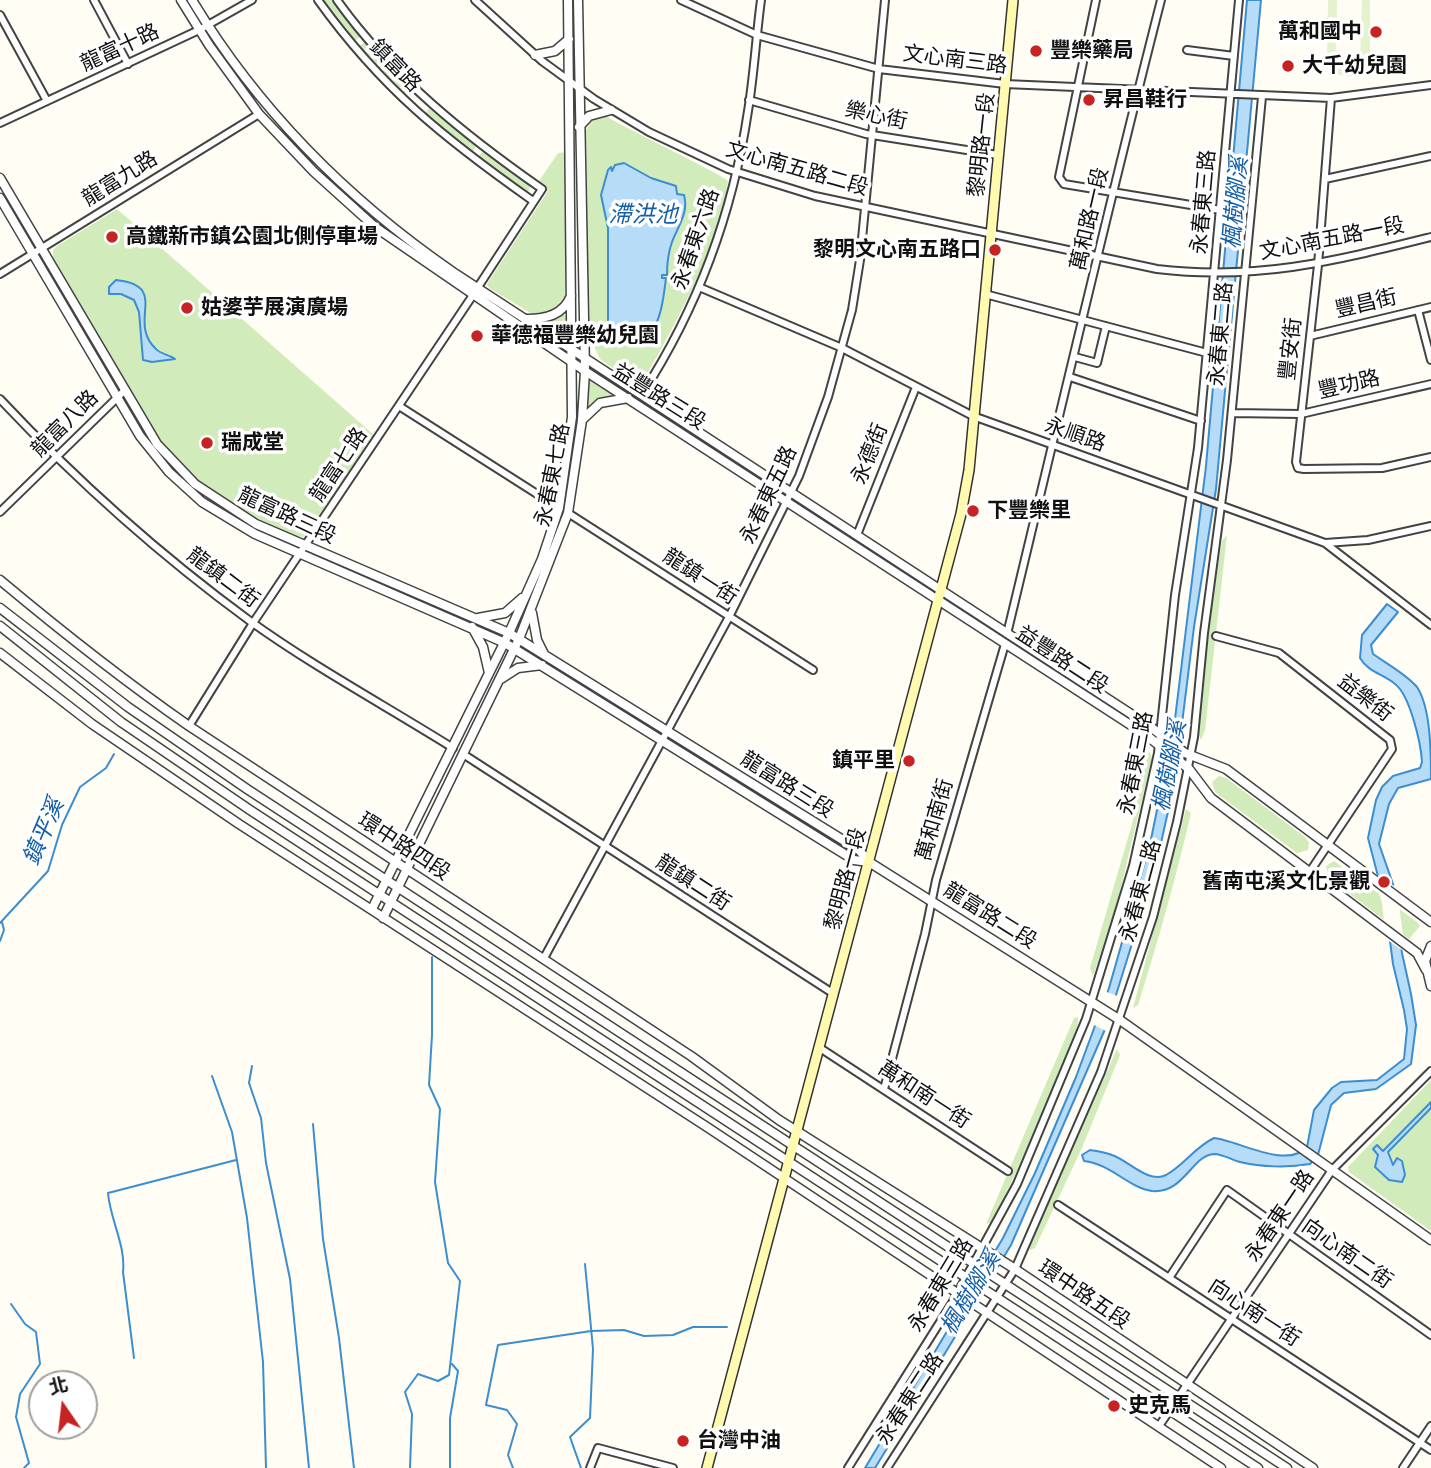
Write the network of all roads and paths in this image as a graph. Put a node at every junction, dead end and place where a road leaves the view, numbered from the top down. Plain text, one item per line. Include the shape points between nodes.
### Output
1 (94, 0) edge
2 (181, 0) edge
3 (192, 0) edge
4 (252, 0) edge
5 (318, 0) edge
6 (337, 0) edge
7 (475, 0) edge
8 (568, 0) edge
9 (578, 0) edge
10 (681, 0) edge
11 (761, 0) edge
12 (885, 0) edge
13 (1013, 0) edge
14 (1096, 0) edge
15 (1161, 0) edge
16 (1239, 0) edge
17 (0, 15) edge
18 (203, 28) junction
19 (757, 35) junction
20 (366, 36) junction
21 (569, 39) junction
22 (353, 47) junction
23 (1187, 50) dead end
24 (535, 55) junction
25 (1234, 56) junction
26 (128, 64) junction
27 (879, 69) junction
28 (569, 81) junction
29 (1005, 84) junction
30 (1431, 85) edge
31 (579, 88) junction
32 (1077, 88) junction
33 (1138, 91) junction
34 (1234, 96) junction
35 (423, 97) junction
36 (1258, 97) junction
37 (1331, 98) junction
38 (749, 100) junction
39 (47, 101) junction
40 (412, 108) junction
41 (611, 110) junction
42 (259, 114) junction
43 (0, 122) edge
44 (579, 127) junction
45 (872, 135) junction
46 (481, 146) junction
47 (998, 155) junction
48 (1431, 156) edge
49 (472, 158) junction
50 (736, 172) junction
51 (0, 178) edge
52 (1325, 179) junction
53 (336, 186) junction
54 (542, 189) joint
55 (1114, 192) junction
56 (0, 198) edge
57 (533, 201) junction
58 (866, 208) junction
59 (1221, 210) junction
60 (990, 232) junction
61 (1431, 237) edge
62 (37, 251) junction
63 (1100, 257) junction
64 (1318, 265) junction
65 (1218, 273) junction
66 (0, 274) edge
67 (1242, 274) junction
68 (699, 287) junction
69 (475, 291) junction
70 (572, 293) junction
71 (985, 294) junction
72 (1431, 307) edge
73 (1418, 310) junction
74 (525, 319) junction
75 (1083, 320) junction
76 (1106, 326) junction
77 (1310, 336) junction
78 (842, 348) junction
79 (573, 350) junction
80 (1207, 353) junction
81 (1075, 357) junction
82 (584, 358) junction
83 (1431, 360) edge
84 (573, 363) junction
85 (584, 371) junction
86 (1070, 377) junction
87 (1431, 383) edge
88 (916, 387) junction
89 (124, 391) junction
90 (642, 394) junction
91 (117, 398) junction
92 (628, 398) junction
93 (0, 399) edge
94 (399, 406) junction
95 (1232, 413) junction
96 (1301, 414) junction
97 (974, 416) junction
98 (582, 420) junction
99 (1201, 421) junction
100 (1049, 446) junction
101 (1431, 457) edge
102 (57, 458) junction
103 (791, 492) junction
104 (1192, 494) junction
105 (787, 501) junction
106 (1222, 506) junction
107 (559, 508) junction
108 (0, 512) edge
109 (568, 513) junction
110 (1431, 526) edge
111 (857, 535) junction
112 (1325, 543) junction
113 (304, 549) junction
114 (0, 580) edge
115 (527, 593) junction
116 (940, 595) junction
117 (0, 608) edge
118 (532, 611) junction
119 (729, 617) junction
120 (473, 622) junction
121 (253, 623) junction
122 (1431, 625) edge
123 (0, 626) edge
124 (509, 633) junction
125 (1007, 634) junction
126 (1216, 636) dead end
127 (505, 643) junction
128 (516, 644) junction
129 (1005, 644) junction
130 (0, 653) edge
131 (544, 661) junction
132 (813, 670) dead end
133 (487, 680) junction
134 (497, 684) junction
135 (189, 726) junction
136 (667, 730) junction
137 (1163, 737) junction
138 (663, 739) junction
139 (453, 748) junction
140 (1161, 749) junction
141 (463, 754) junction
142 (1188, 754) junction
143 (1185, 767) junction
144 (1328, 845) junction
145 (604, 847) junction
146 (869, 862) junction
147 (397, 863) junction
148 (406, 870) junction
149 (1309, 873) junction
150 (388, 882) junction
151 (398, 888) junction
152 (381, 893) junction
153 (393, 900) junction
154 (932, 901) junction
155 (372, 909) junction
156 (383, 918) junction
157 (1431, 922) edge
158 (1431, 946) edge
159 (544, 958) junction
160 (1426, 970) junction
161 (1431, 986) edge
162 (834, 994) junction
163 (1091, 1001) junction
164 (1120, 1020) junction
165 (820, 1048) junction
166 (1429, 1072) edge
167 (884, 1089) junction
168 (797, 1131) junction
169 (793, 1146) junction
170 (789, 1161) junction
171 (1332, 1170) junction
172 (1008, 1171) dead end
173 (785, 1180) junction
174 (1058, 1205) dead end
175 (1288, 1234) junction
176 (1431, 1240) edge
177 (985, 1250) junction
178 (974, 1266) junction
179 (1013, 1267) junction
180 (967, 1278) junction
181 (1169, 1278) junction
182 (1001, 1284) junction
183 (958, 1294) junction
184 (994, 1297) junction
185 (983, 1311) junction
186 (1232, 1319) junction
187 (1431, 1335) edge
188 (1187, 1387) junction
189 (1179, 1399) junction
190 (1170, 1412) junction
191 (1159, 1426) junction
192 (1431, 1426) edge
193 (1420, 1443) junction
194 (1431, 1450) edge
195 (590, 1468) edge
196 (673, 1468) edge
197 (707, 1468) edge
198 (848, 1468) edge
199 (887, 1468) edge
200 (1221, 1468) edge
201 (1258, 1468) edge
202 (1286, 1468) edge
203 (1313, 1468) edge
204 (1403, 1468) edge

1 - 26 street
2 - 18 street, 益豐路三段
3 - 18 street, 益豐路三段
4 - 18 street, 龍富十路
5 - 22 street, 鎮富路
6 - 20 street, 鎮富路
7 - 24 street, 文心南五路二段
8 - 21 street, 永春東七路
9 - 31 street, 永春東七路
10 - 19 street, 文心南三路
11 - 19 street, 永春東六路
12 - 27 street, 永春東五路
13 - 29 main road, 黎明路一段
14 - 32 street
15 - 33 street, 萬和路一段
16 - 25 street, 永春東三路
17 - 39 street
18 - 26 street, 龍富十路
18 - 42 street, 益豐路三段
18 - 53 street, 益豐路三段
19 - 27 street, 文心南三路
19 - 38 street, 永春東六路
20 - 22 street, 鎮富路
20 - 35 street, 鎮富路
21 - 24 street via 555,51
21 - 28 street, 永春東七路
22 - 40 street, 鎮富路
23 - 25 street
24 - 28 street, 文心南五路二段
25 - 34 street, 永春東三路
26 - 39 street, 龍富十路
27 - 29 street, 文心南三路
27 - 45 street, 永春東五路
28 - 31 street, 文心南五路二段
28 - 70 street, 永春東七路
29 - 32 street, 文心南三路
29 - 47 main road, 黎明路一段
30 - 37 street
31 - 41 street, 文心南五路二段
31 - 44 street, 永春東七路
32 - 33 street, 文心南三路
32 - 55 street via 1059,177 1064,184
33 - 34 street, 文心南三路
33 - 55 street, 萬和路一段
34 - 36 street, 文心南三路
34 - 59 street, 永春東三路
35 - 40 street, 鎮富路
35 - 46 street, 鎮富路
36 - 37 street
36 - 67 street, 永春東二路
37 - 52 street, 豐安街
38 - 45 street, 樂心街
38 - 50 street, 永春東六路
39 - 43 street, 龍富十路
40 - 49 street, 鎮富路
41 - 44 street via 589,117
41 - 50 street, 文心南五路二段
42 - 53 street, 益豐路三段
42 - 62 street, 龍富九路
44 - 82 street, 永春東七路
45 - 47 street, 樂心街
45 - 58 street, 永春東五路
46 - 49 street
46 - 54 street, 鎮富路
47 - 60 main road, 黎明路一段
48 - 52 street
49 - 57 street, 鎮富路
50 - 58 street, 文心南五路二段
50 - 68 street, 永春東六路
51 - 62 street, 龍富路三段
52 - 64 street, 豐安街
53 - 69 street, 益豐路三段 via 401,247
54 - 57 street, 龍富七路
55 - 59 street
55 - 63 street, 萬和路一段
56 - 62 street, 龍富路三段
57 - 69 street, 龍富七路
58 - 60 street, 文心南五路二段
58 - 78 street, 永春東五路
59 - 65 street, 永春東三路
60 - 63 street
60 - 71 main road, 黎明路一段
61 - 64 street, 文心南五路一段
62 - 66 street, 龍富九路
62 - 89 street, 龍富路三段
62 - 91 street, 龍富路三段
63 - 65 street via 1157,270
63 - 75 street, 萬和路一段
64 - 67 street, 文心南五路一段
64 - 77 street, 豐安街
65 - 67 street, 文心南五路一段
65 - 80 street, 永春東三路
67 - 95 street, 永春東二路
68 - 78 street, 永順路
68 - 90 street, 永春東六路
69 - 74 street, 益豐路三段
69 - 84 street, 益豐路三段
69 - 94 street, 龍富七路
70 - 74 street via 552,316
70 - 79 street, 永春東七路
71 - 75 street
71 - 97 main road, 黎明路一段
72 - 73 street, 豐昌街
73 - 77 street, 豐昌街
73 - 83 street
74 - 79 street, 益豐路三段
75 - 76 street
75 - 81 street, 萬和路一段
76 - 80 street
76 - 81 street via 1097,363
77 - 96 street, 豐安街
78 - 88 street, 永順路
78 - 103 street, 永春東五路
79 - 82 street, 益豐路三段
79 - 84 street, 永春東七路
80 - 99 street, 永春東三路
81 - 86 street, 萬和路一段
82 - 85 street, 永春東七路
82 - 90 street, 益豐路三段
84 - 85 street, 益豐路三段
84 - 107 street, 永春東七路 via 572,417
85 - 92 street, 益豐路三段
85 - 98 street, 永春東七路
86 - 99 street
86 - 100 street, 萬和路一段
87 - 96 street, 豐功路
88 - 97 street, 永順路
88 - 111 street, 永德街
89 - 91 street, 龍富八路
89 - 113 street, 龍富路三段 via 157,444 195,484 234,512
90 - 103 street, 益豐路三段
91 - 102 street, 龍富八路
91 - 113 street, 龍富路三段 via 159,462 202,502 241,527
92 - 98 street via 601,403
92 - 105 street, 益豐路三段
93 - 102 street, 龍鎮二街
94 - 107 street
94 - 113 street, 龍富七路
95 - 96 street, 豐功路
95 - 106 street, 永春東二路
96 - 101 street, 豐安街 via 1297,468 1382,468
97 - 100 street, 永順路
97 - 116 main road, 黎明路一段 via 961,514
98 - 109 street, 永春東七路
99 - 104 street, 永春東三路
100 - 104 street, 永順路
100 - 125 street
102 - 108 street, 龍富八路
102 - 121 street, 龍鎮二街 via 182,569
103 - 105 street, 永春東五路
103 - 111 street, 益豐路三段
104 - 106 street, 永順路
104 - 137 street, 永春東三路 via 1175,595
105 - 116 street, 益豐路三段
105 - 119 street, 永春東五路
106 - 112 street, 永順路
106 - 142 street, 永春東二路
107 - 115 street, 永春東七路
109 - 118 street, 永春東七路
109 - 119 street, 龍鎮一街
110 - 112 street via 1368,540
111 - 116 street, 益豐路三段
112 - 122 street, 永順路
113 - 120 street, 龍富路三段
113 - 121 street, 龍富七路
114 - 135 street, 環中路四段 via 126,682
115 - 120 street via 505,613
115 - 124 street, 永春東七路
116 - 125 street, 益豐路二段
116 - 129 street, 益豐路二段
116 - 146 main road, 黎明路一段
117 - 150 street, 環中路四段 via 128,707
118 - 128 street, 永春東七路
118 - 131 street
119 - 132 street, 龍鎮一街
119 - 136 street, 永春東五路
120 - 124 street, 龍富路三段
120 - 127 street, 龍富路三段
120 - 133 street via 488,661
121 - 135 street, 龍富七路
121 - 139 street, 龍鎮二街
123 - 152 street via 121,722
124 - 127 street, 永春東七路
124 - 128 street, 龍富路三段
125 - 137 street, 益豐路二段
126 - 144 street, 益樂街 via 1279,653 1390,740 1392,749
127 - 128 street, 龍富路三段
127 - 133 street, 永春東七路
128 - 131 street, 龍富路三段
128 - 134 street, 永春東七路
129 - 140 street, 益豐路二段
129 - 154 street, 萬和南街
130 - 155 street via 119,743
131 - 134 street via 518,668
131 - 136 street, 龍富路三段
131 - 138 street, 龍富路三段
133 - 139 street, 永春東七路
134 - 141 street, 永春東七路
135 - 147 street, 環中路四段
136 - 138 street, 永春東五路
136 - 146 street, 龍富路三段 via 859,850
137 - 140 street, 永春東三路
137 - 142 street, 益豐路二段
138 - 145 street, 永春東五路
138 - 146 street, 龍富路三段 via 854,860
139 - 147 street, 永春東七路
140 - 143 street, 益豐路二段
140 - 163 street, 永春東三路 via 1133,866
141 - 145 street, 龍鎮二街
141 - 148 street, 永春東七路
142 - 143 street, 永春東二路
142 - 144 street via 1226,769
143 - 149 street via 1211,798
143 - 164 street, 永春東二路 via 1153,917
144 - 149 street, 益樂街
144 - 157 street
145 - 159 street, 永春東五路
145 - 162 street, 龍鎮二街
146 - 154 street, 龍富路二段
146 - 162 main road, 黎明路一段
147 - 148 street, 環中路四段
147 - 150 street, 永春東七路
148 - 151 street, 永春東七路
148 - 159 street, 環中路四段
149 - 160 street via 1407,945
150 - 151 street, 環中路四段
150 - 152 street, 永春東七路
151 - 153 street, 永春東七路
151 - 169 street, 環中路四段
152 - 153 street
152 - 155 street, 永春東七路
153 - 156 street, 永春東七路
153 - 170 street
154 - 163 street, 龍富路二段
154 - 167 street, 萬和南街
155 - 156 street
156 - 173 street
158 - 160 street
159 - 168 street, 環中路四段
160 - 161 street
162 - 165 main road, 黎明路一段
163 - 164 street, 龍富路二段
163 - 177 street, 永春東三路 via 1046,1119
164 - 171 street
164 - 179 street, 永春東二路 via 1083,1116
165 - 167 street, 萬和南一街
165 - 168 main road, 黎明路一段
166 - 171 street, 永春東一路
167 - 172 street, 萬和南一街
168 - 169 main road, 黎明路一段
168 - 177 street, 環中路五段
169 - 170 main road, 黎明路一段
169 - 178 street, 環中路五段
170 - 173 main road, 黎明路一段
170 - 180 street
171 - 175 street, 永春東一路
171 - 176 street
173 - 183 street
173 - 197 main road, 黎明路一段
174 - 181 street, 向心南一街
175 - 181 street, 向心南二街 via 1227,1190
175 - 186 street, 永春東一路
175 - 187 street, 向心南二街
177 - 178 street, 永春東三路
177 - 179 street, 環中路五段
178 - 180 street, 永春東三路
178 - 182 street, 環中路五段
179 - 182 street, 永春東二路
179 - 188 street, 環中路五段
180 - 183 street, 永春東三路
180 - 184 street
181 - 186 street, 向心南一街
182 - 184 street, 永春東二路
182 - 189 street, 環中路五段
183 - 185 street
183 - 198 street, 永春東三路
184 - 185 street, 永春東二路
184 - 190 street
185 - 191 street
185 - 199 street, 永春東二路
186 - 188 street, 永春東一路
186 - 193 street, 向心南一街
188 - 189 street, 永春東一路
188 - 203 street, 環中路五段
189 - 190 street, 永春東一路
189 - 202 street, 環中路五段
190 - 191 street, 永春東一路
190 - 201 street
191 - 200 street
192 - 193 street
193 - 194 street, 向心南一街
193 - 204 street
195 - 196 street via 598,1448

